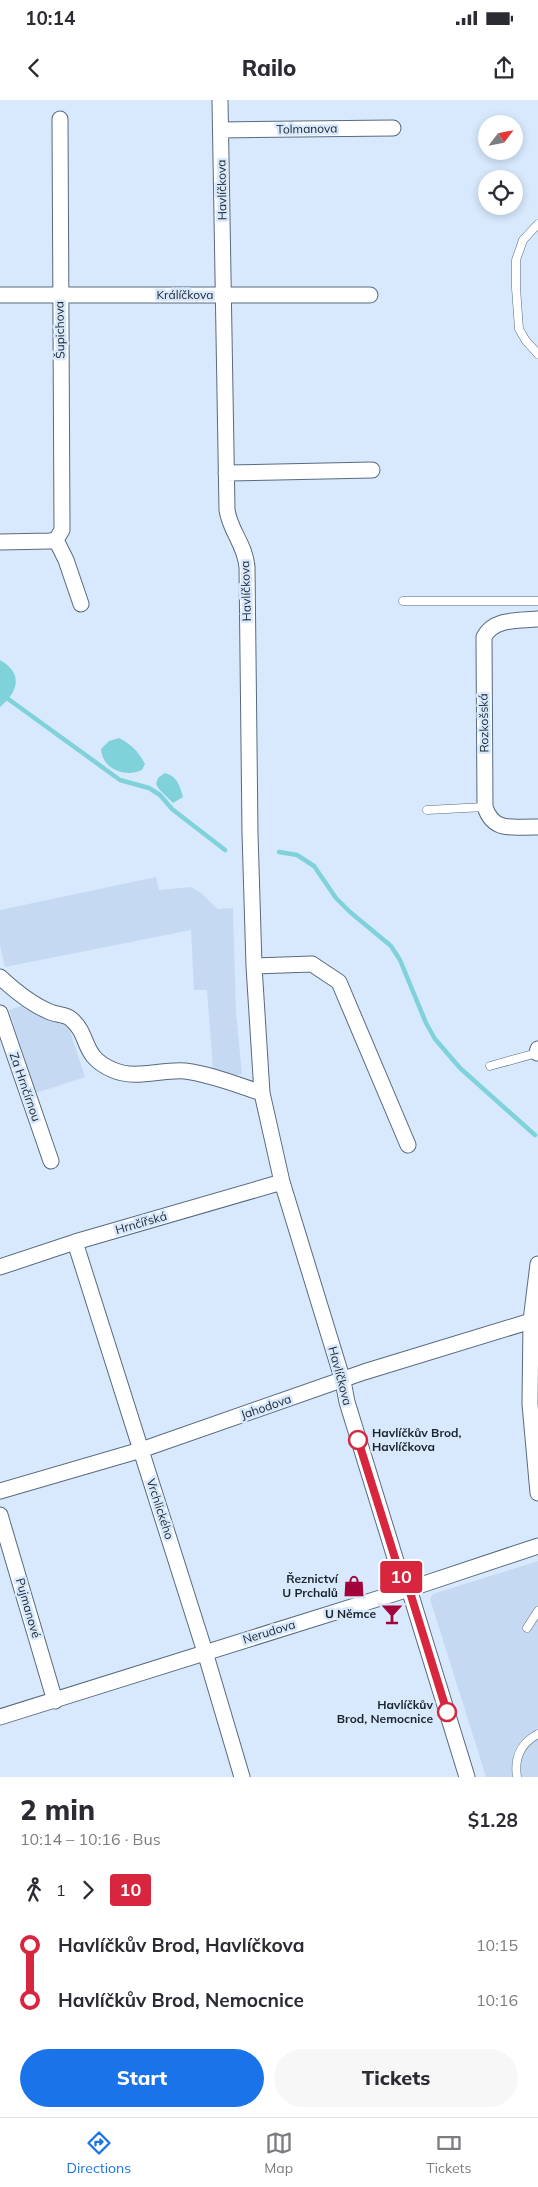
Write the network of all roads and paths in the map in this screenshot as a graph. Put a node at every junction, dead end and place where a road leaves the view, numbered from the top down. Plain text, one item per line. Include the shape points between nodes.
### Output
1 (220, 100) edge
2 (60, 119) dead end
3 (393, 128) dead end
4 (221, 130) junction
5 (538, 224) edge
6 (225, 294) junction
7 (0, 295) edge
8 (60, 295) junction
9 (370, 295) dead end
10 (538, 354) edge
11 (372, 470) dead end
12 (226, 473) junction
13 (56, 540) junction
14 (0, 542) edge
15 (403, 601) dead end
16 (538, 601) edge
17 (81, 604) dead end
18 (538, 619) edge
19 (485, 807) junction
20 (427, 810) dead end
21 (538, 827) edge
22 (254, 966) junction
23 (0, 977) edge
24 (0, 1013) edge
25 (538, 1051) edge
26 (490, 1066) dead end
27 (262, 1093) junction
28 (408, 1145) dead end
29 (51, 1161) dead end
30 (282, 1182) junction
31 (75, 1242) junction
32 (538, 1264) edge
33 (0, 1267) edge
34 (535, 1322) edge
35 (343, 1381) junction
36 (141, 1450) junction
37 (0, 1491) edge
38 (538, 1493) edge
39 (0, 1515) edge
40 (538, 1546) edge
41 (409, 1589) junction
42 (538, 1612) edge
43 (528, 1628) dead end
44 (205, 1652) junction
45 (55, 1701) junction
46 (0, 1717) edge
47 (538, 1734) edge
48 (462, 1776) edge
49 (242, 1777) edge
50 (517, 1777) edge

1 - 4 street, Havlíčkova
2 - 8 street, Šupichova
3 - 4 street, Tolmanova
4 - 6 street, Havlíčkova
5 - 10 lane via 523,240 516,260 519,329
6 - 8 street, Králíčkova
6 - 9 street, Králíčkova
6 - 12 street, Havlíčkova
7 - 8 street, Králíčkova
8 - 13 street, Šupichova via 62,530
11 - 12 street
12 - 22 street, Havlíčkova via 228,516 242,544 247,567
13 - 14 street
13 - 17 street
15 - 16 lane
18 - 19 street, Rozkošská via 497,623 484,637
19 - 20 lane
19 - 21 street via 496,825
22 - 27 street, Havlíčkova
22 - 28 street via 312,964 340,982
23 - 27 street via 32,1003 51,1013 69,1017 79,1026 87,1048 98,1062 114,1071 133,1075 184,1071
24 - 29 street, Za Hrnčírnou
25 - 26 lane
27 - 30 street, Havlíčkova
30 - 31 street, Hrnčířská
30 - 35 street, Havlíčkova
31 - 33 street, Hrnčířská
31 - 36 street, Vrchlického
32 - 34 street
34 - 35 street, Jahodova
34 - 38 street via 530,1404
35 - 36 street, Jahodova
35 - 41 street, Havlíčkova via 400,1574
36 - 37 street, Jahodova
36 - 44 street, Vrchlického
39 - 45 street, Pujmanové
40 - 41 street, Nerudova
41 - 44 street, Nerudova
41 - 48 street, Havlíčkova
42 - 43 lane
44 - 45 street, Nerudova
44 - 49 street, Vrchlického
45 - 46 street, Nerudova
47 - 50 lane via 530,1738 520,1751

